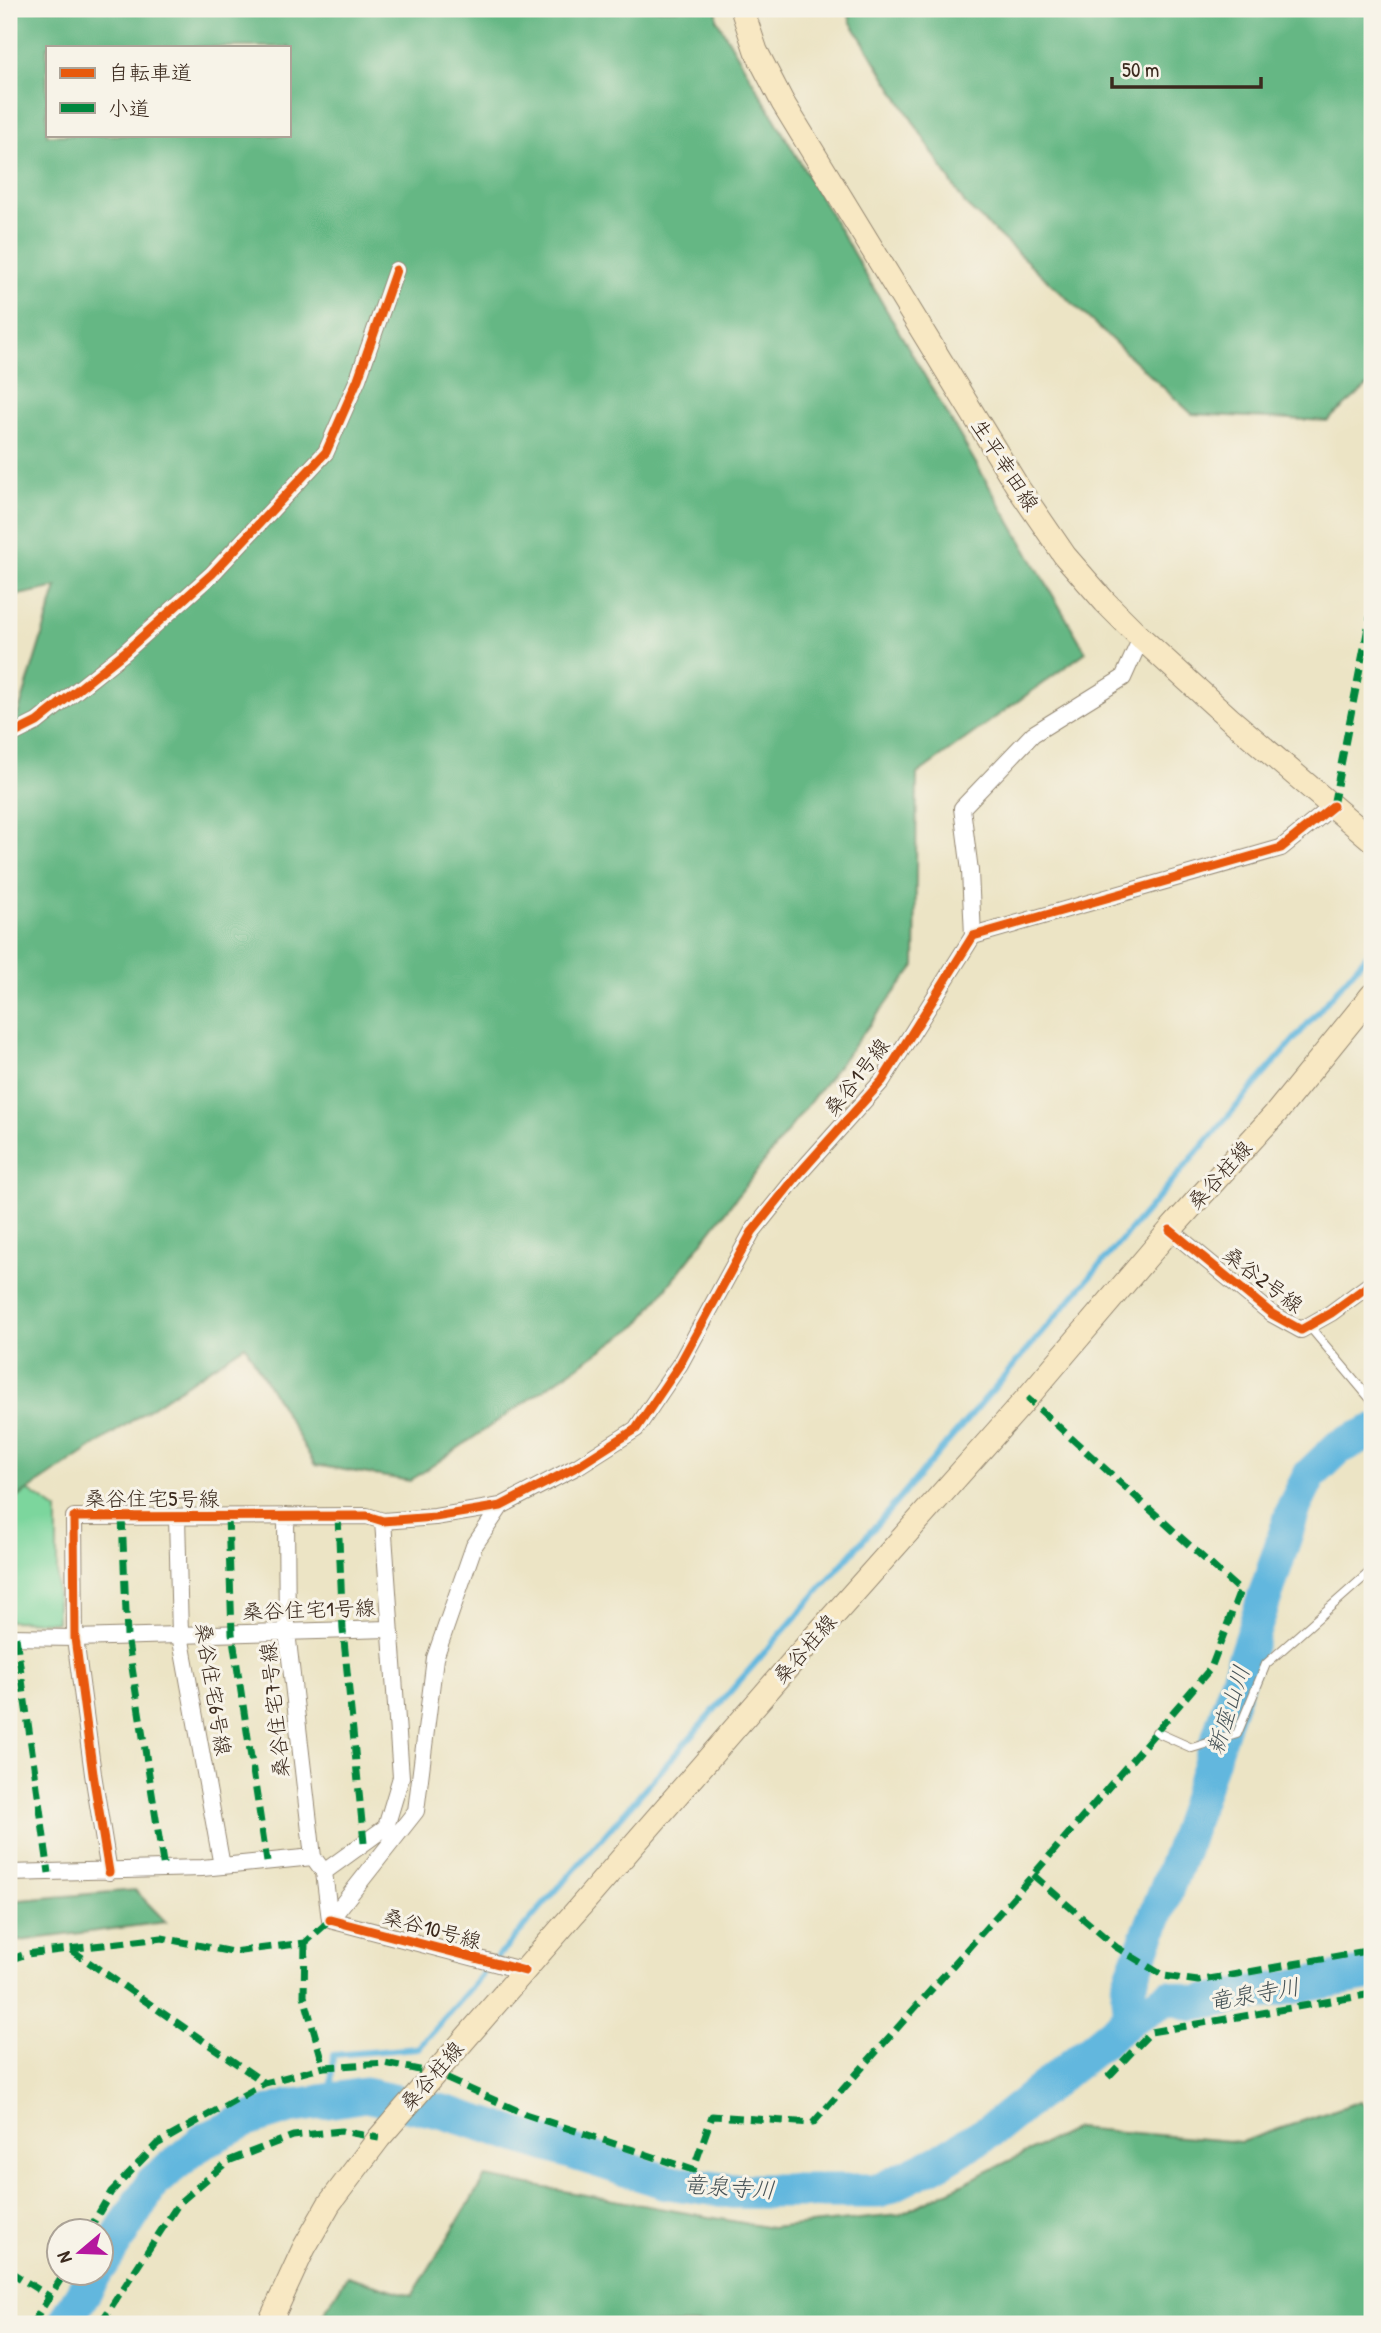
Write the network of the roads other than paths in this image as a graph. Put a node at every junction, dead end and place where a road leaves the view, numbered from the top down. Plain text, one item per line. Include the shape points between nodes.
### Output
1 (742, 9) edge
2 (396, 271) dead end
3 (1141, 638) junction
4 (9, 736) edge
5 (1333, 806) junction
6 (1372, 840) edge
7 (973, 936) junction
8 (1372, 995) edge
9 (1170, 1230) junction
10 (1372, 1283) edge
11 (1309, 1325) junction
12 (1372, 1401) edge
13 (501, 1506) junction
14 (286, 1516) junction
15 (177, 1517) junction
16 (383, 1521) junction
17 (1372, 1570) edge
18 (389, 1629) junction
19 (287, 1632) junction
20 (180, 1635) junction
21 (9, 1637) edge
22 (75, 1638) junction
23 (1156, 1732) dead end
24 (313, 1857) junction
25 (222, 1866) junction
26 (109, 1872) junction
27 (324, 1872) junction
28 (9, 1873) edge
29 (330, 1920) junction
30 (525, 1971) junction
31 (269, 2324) edge

1 - 3 main road, 生平幸田線 via 756,51 783,103 1019,489 1065,556
2 - 4 street via 358,379 326,452 193,592 37,722
3 - 5 main road, 生平幸田線
3 - 7 street via 1123,678 1032,734 962,808
5 - 6 main road, 生平幸田線
5 - 7 street via 1281,848
7 - 13 street, 桑谷1号線 via 882,1081 752,1231 680,1364 636,1429
8 - 9 main road, 桑谷柱線 via 1277,1112
9 - 11 street, 桑谷2号線 via 1272,1314 1301,1330
9 - 30 main road, 桑谷柱線
10 - 11 street, 桑谷2号線
11 - 12 lane
13 - 16 street, 桑谷住宅5号線
13 - 29 street via 474,1546 435,1658 416,1811
14 - 15 street, 桑谷住宅5号線
14 - 16 street, 桑谷住宅5号線 via 368,1516
14 - 19 street, 桑谷住宅7号線
15 - 20 street, 桑谷住宅6号線
15 - 22 street, 桑谷住宅5号線 via 74,1517
16 - 18 street
17 - 23 lane via 1266,1664 1237,1734 1192,1748
18 - 19 street, 桑谷住宅1号線
18 - 27 street, 桑谷住宅1号線 via 401,1777 386,1827
19 - 20 street, 桑谷住宅1号線
19 - 24 street, 桑谷住宅7号線
20 - 22 street, 桑谷住宅1号線
20 - 25 street, 桑谷住宅6号線
21 - 22 street, 桑谷住宅1号線
22 - 26 street, 桑谷住宅5号線
24 - 25 street
24 - 27 street
25 - 26 street
26 - 28 street
27 - 29 street
29 - 30 street, 桑谷10号線
30 - 31 main road, 桑谷柱線 via 344,2181 304,2248

